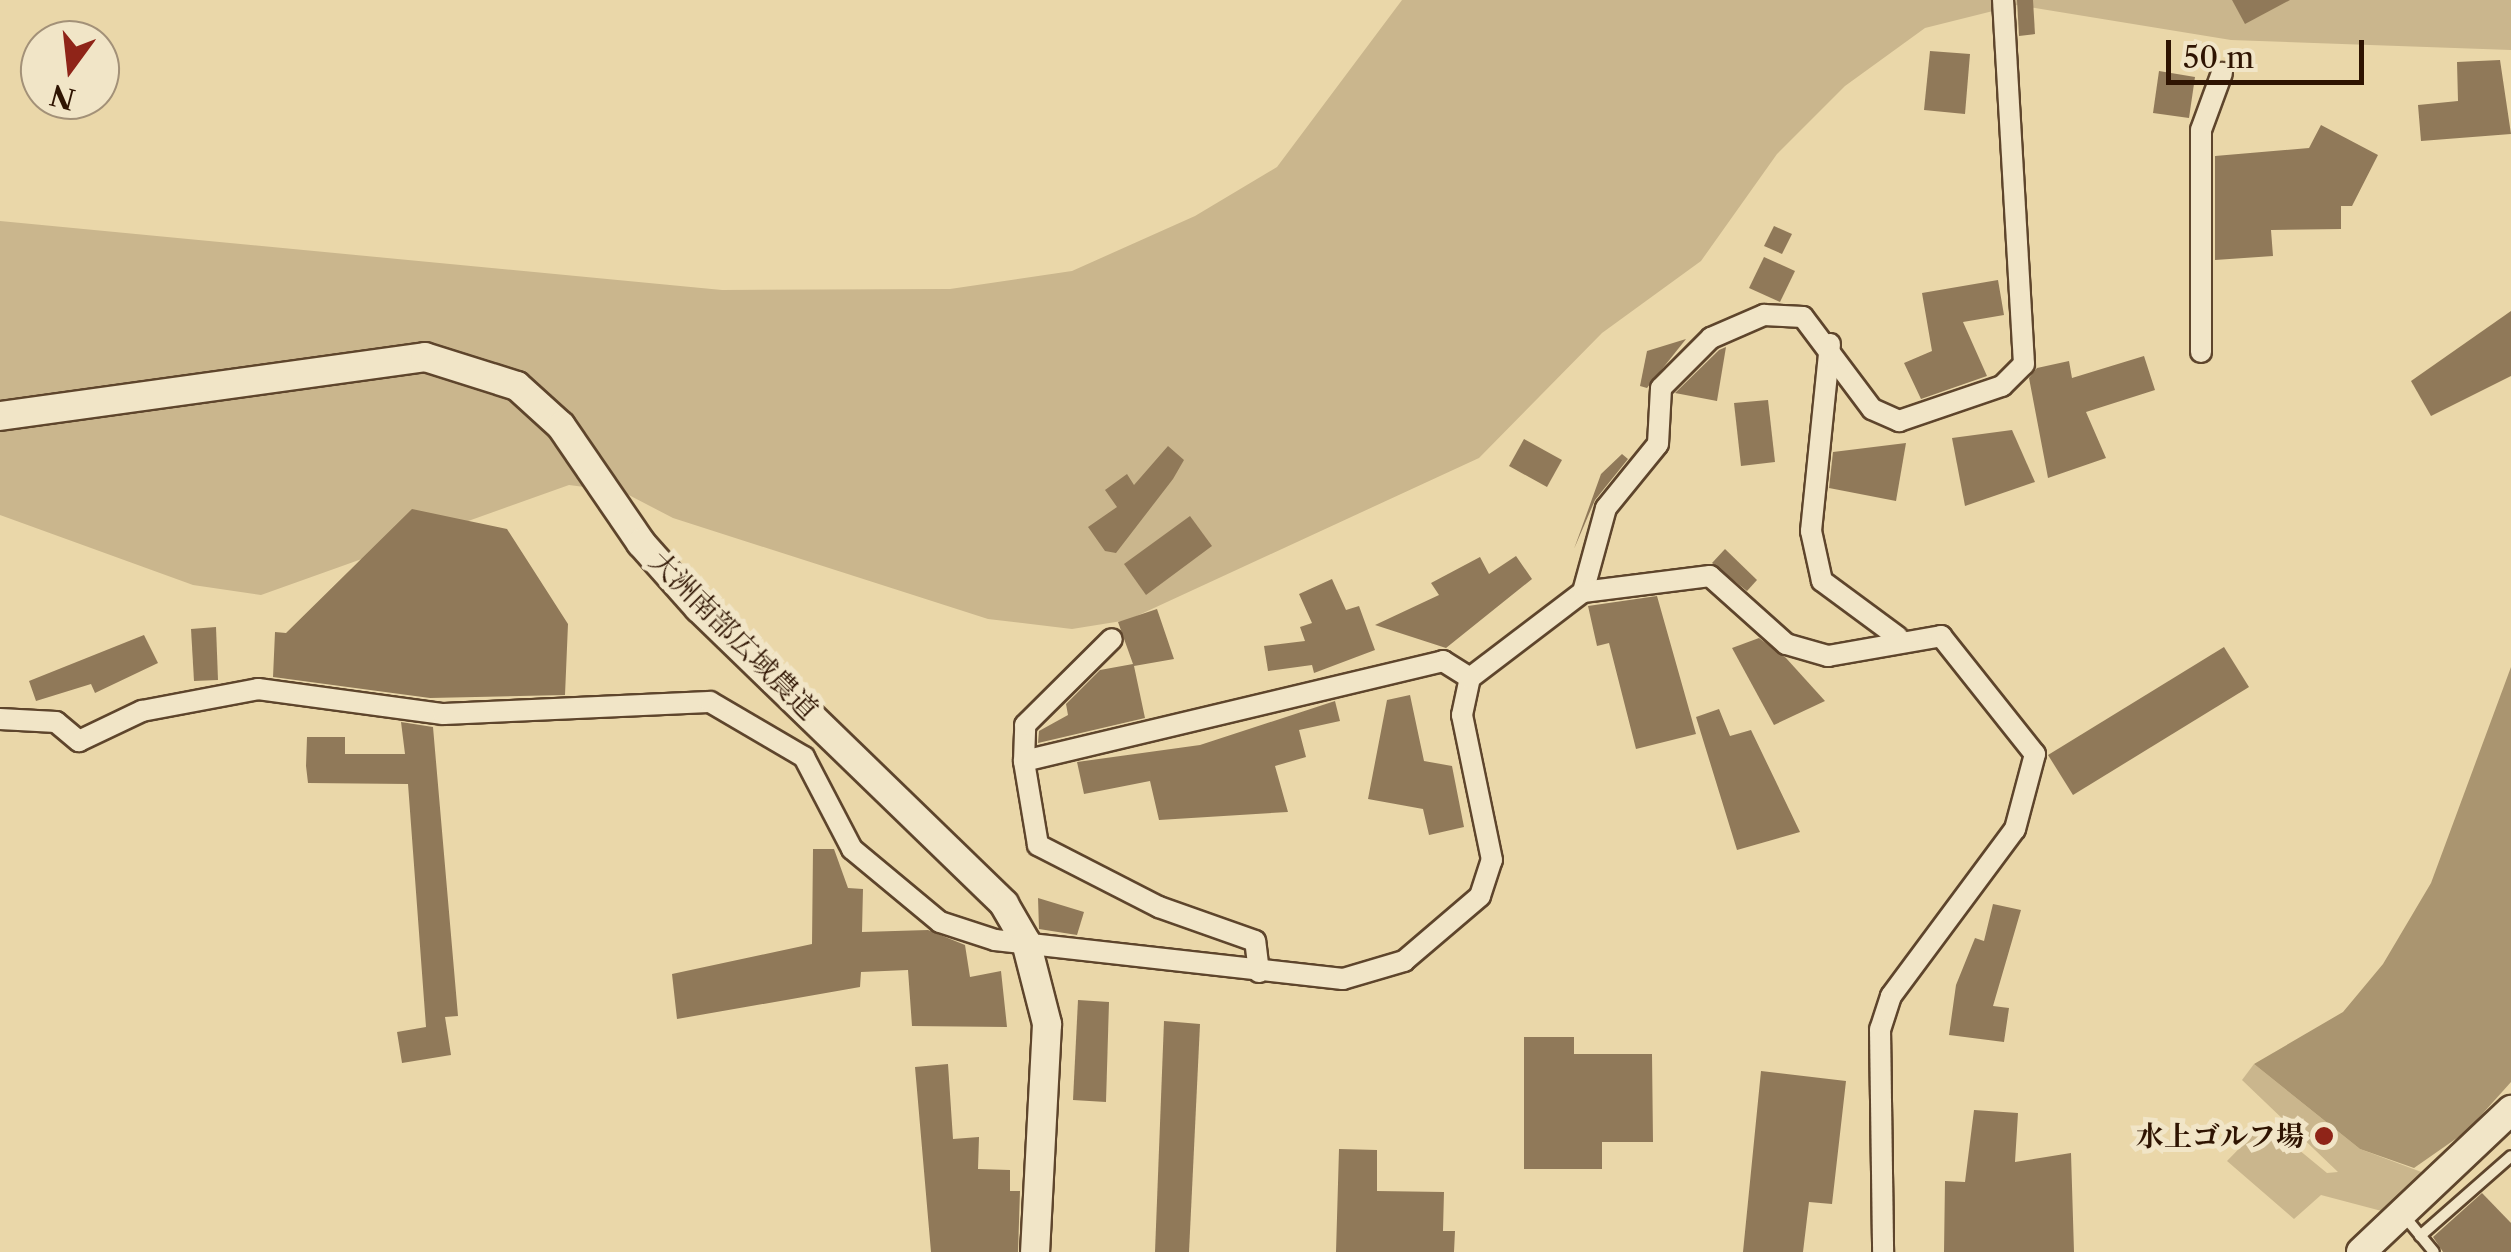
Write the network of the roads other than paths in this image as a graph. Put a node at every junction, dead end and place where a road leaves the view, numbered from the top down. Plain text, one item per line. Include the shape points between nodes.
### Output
1 (2003, 0) edge
2 (2222, 72) dead end
3 (1830, 344) junction
4 (2202, 352) dead end
5 (0, 416) edge
6 (1583, 592) junction
7 (1898, 637) junction
8 (1112, 639) dead end
9 (1470, 678) junction
10 (0, 719) edge
11 (1024, 761) junction
12 (1026, 942) junction
13 (1259, 972) junction
14 (2511, 1110) edge
15 (2511, 1156) edge
16 (2413, 1226) junction
17 (1034, 1252) edge
18 (1883, 1252) edge
19 (2361, 1252) edge
20 (2434, 1252) edge

1 - 3 street via 2024,364 2002,386 1898,422 1872,409
2 - 4 street via 2201,130
3 - 6 street via 1803,317 1764,315 1711,338 1661,388 1658,444 1606,508
3 - 7 street via 1811,531 1822,581
5 - 12 street, 大洲南部広域農道 via 425,357 517,386 561,426 700,608 967,860
6 - 7 street via 1710,576 1786,644 1828,656
6 - 9 street
7 - 18 street via 1941,636 2034,754 2015,829 1891,996 1880,1029
8 - 11 street via 1024,725
9 - 11 street via 1442,660
9 - 13 street via 1462,716 1492,860 1480,896 1378,972 1343,979
10 - 12 street via 56,722 78,741 142,711 258,688 444,714 710,702 804,757 852,849 906,900 940,922
11 - 13 street via 1038,845 1159,907 1255,942
12 - 13 street
12 - 17 street, 大洲南部広域農道 via 1047,1024
14 - 16 street
15 - 16 lane
16 - 19 street
16 - 20 lane

